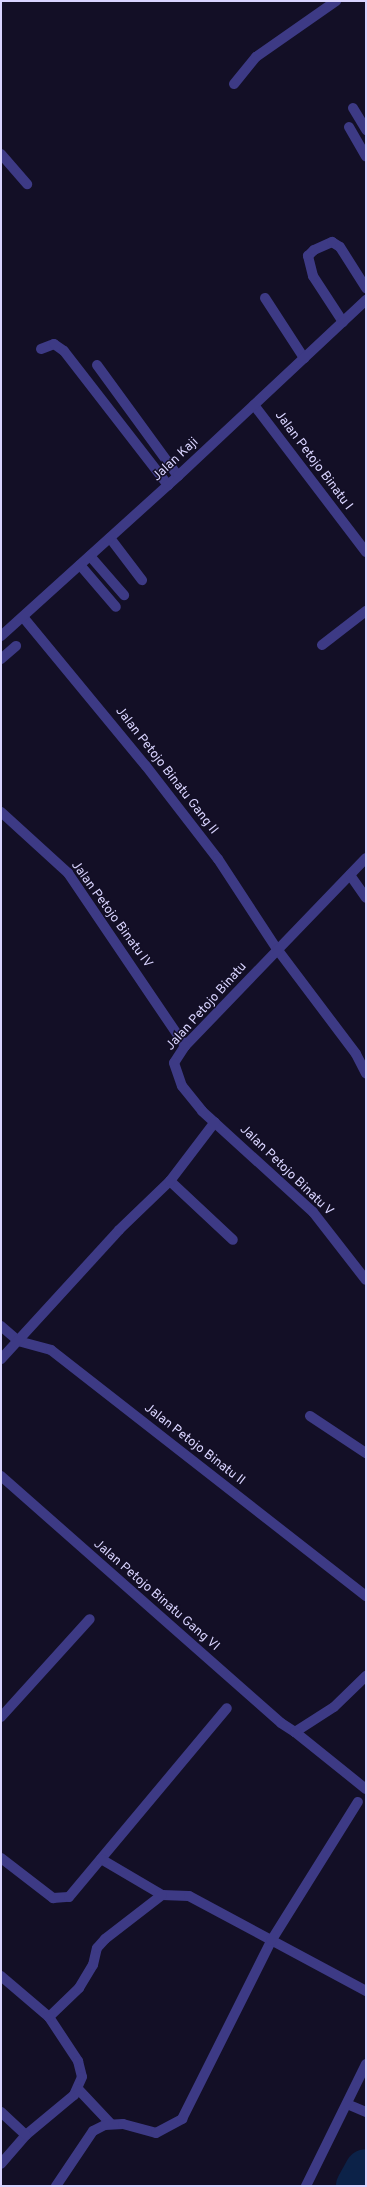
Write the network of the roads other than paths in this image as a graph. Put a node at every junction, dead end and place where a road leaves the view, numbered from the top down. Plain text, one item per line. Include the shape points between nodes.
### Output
1 (336, 1) edge
2 (234, 84) dead end
3 (353, 108) dead end
4 (350, 128) dead end
5 (366, 130) edge
6 (1, 154) edge
7 (366, 156) edge
8 (28, 184) dead end
9 (366, 288) edge
10 (265, 298) dead end
11 (366, 300) edge
12 (343, 322) junction
13 (40, 349) dead end
14 (304, 358) junction
15 (97, 365) dead end
16 (254, 405) junction
17 (178, 476) junction
18 (168, 485) junction
19 (110, 538) junction
20 (366, 552) edge
21 (90, 556) junction
22 (80, 565) junction
23 (142, 580) dead end
24 (124, 595) dead end
25 (116, 607) dead end
26 (366, 611) edge
27 (23, 617) junction
28 (1, 636) edge
29 (322, 645) dead end
30 (16, 646) dead end
31 (1, 659) edge
32 (1, 812) edge
33 (366, 858) edge
34 (350, 875) junction
35 (366, 898) edge
36 (277, 949) junction
37 (185, 1046) junction
38 (366, 1074) edge
39 (215, 1122) junction
40 (170, 1181) junction
41 (233, 1240) dead end
42 (366, 1280) edge
43 (1, 1326) edge
44 (18, 1341) junction
45 (1, 1359) edge
46 (310, 1416) dead end
47 (366, 1452) edge
48 (1, 1476) edge
49 (366, 1596) edge
50 (90, 1619) dead end
51 (366, 1676) edge
52 (228, 1708) dead end
53 (1, 1717) edge
54 (295, 1732) junction
55 (366, 1789) edge
56 (358, 1802) dead end
57 (1, 1858) edge
58 (101, 1859) junction
59 (162, 1896) junction
60 (271, 1941) junction
61 (1, 1976) edge
62 (366, 1991) edge
63 (49, 2017) junction
64 (366, 2064) edge
65 (78, 2089) junction
66 (351, 2106) junction
67 (1, 2112) edge
68 (366, 2112) edge
69 (112, 2124) junction
70 (26, 2135) junction
71 (1, 2164) edge
72 (56, 2186) edge
73 (306, 2186) edge

1 - 2 street via 256,56
3 - 5 street
4 - 7 street
6 - 8 street
9 - 12 street via 340,247 332,242 314,250 308,256 313,276
10 - 14 street
11 - 12 street, Jalan Kaji
12 - 14 street, Jalan Kaji
13 - 18 street via 54,344 64,351
14 - 16 street, Jalan Kaji
15 - 17 street
16 - 17 street, Jalan Kaji
16 - 20 street, Jalan Petojo Binatu I
17 - 18 street, Jalan Kaji
18 - 19 street, Jalan Kaji
19 - 21 street, Jalan Kaji
19 - 23 street
21 - 22 street, Jalan Kaji
21 - 24 street
22 - 25 street
22 - 27 street, Jalan Kaji
26 - 29 street
27 - 28 street, Jalan Kaji
27 - 36 street, Jalan Petojo Binatu Gang II via 151,772 218,859
30 - 31 street
32 - 37 street, Jalan Petojo Binatu IV via 68,873
33 - 34 street, Jalan Petojo Binatu
34 - 35 street
34 - 36 street, Jalan Petojo Binatu
36 - 37 street, Jalan Petojo Binatu
36 - 38 street, Jalan Petojo Binatu Gang II via 356,1054
37 - 39 street, Jalan Petojo Binatu via 174,1063 182,1086 202,1111
39 - 40 street
39 - 42 street, Jalan Petojo Binatu V via 313,1212
40 - 41 street
40 - 44 street via 119,1230
43 - 44 street, Jalan Petojo Binatu II
44 - 45 street
44 - 49 street, Jalan Petojo Binatu II via 51,1350
46 - 47 street
48 - 54 street, Jalan Petojo Binatu Gang VI via 281,1723
50 - 53 street
51 - 54 street via 334,1707
52 - 58 street
54 - 55 street, Jalan Petojo Binatu Gang VI
56 - 60 street
57 - 58 street via 53,1898 61,1899 69,1897
58 - 59 street
59 - 60 street via 189,1896
59 - 63 street via 105,1939 79,1988
60 - 62 street
60 - 69 street via 182,2119 156,2133 123,2124
61 - 63 street
63 - 65 street via 78,2061 82,2077
64 - 66 street
65 - 69 street
65 - 70 street
66 - 68 street
66 - 73 street
67 - 70 street
69 - 72 street via 93,2132
70 - 71 street

